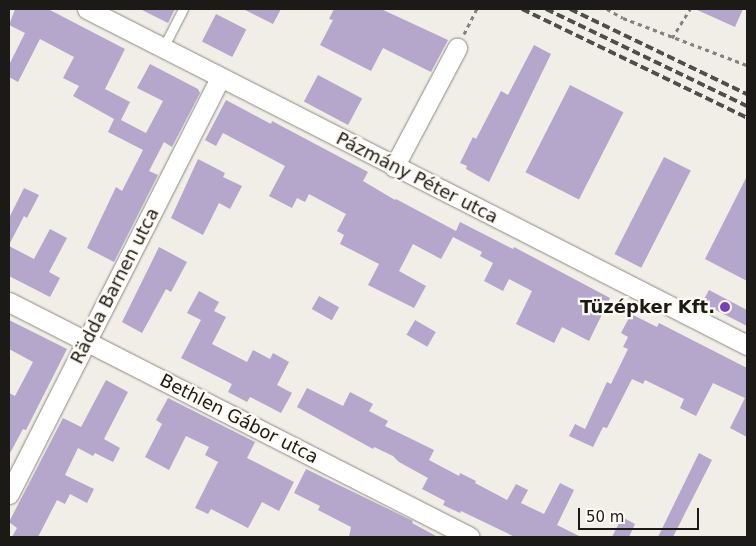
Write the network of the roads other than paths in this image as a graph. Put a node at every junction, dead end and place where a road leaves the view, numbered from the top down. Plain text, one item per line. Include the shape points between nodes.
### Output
1 (86, 9) edge
2 (183, 9) edge
3 (163, 48) junction
4 (457, 48) road end
5 (220, 78) junction
6 (394, 167) junction
7 (9, 302) edge
8 (88, 342) junction
9 (747, 345) edge
10 (9, 494) edge
11 (470, 537) edge

1 - 3 street, Pázmány Péter utca
2 - 3 lane
3 - 5 street, Pázmány Péter utca
4 - 6 street
5 - 6 street, Pázmány Péter utca
5 - 8 street, Rädda Barnen utca
6 - 9 street, Pázmány Péter utca via 678,304
7 - 8 street, Bethlen Gábor utca
8 - 10 street, Rädda Barnen utca
8 - 11 street, Bethlen Gábor utca

